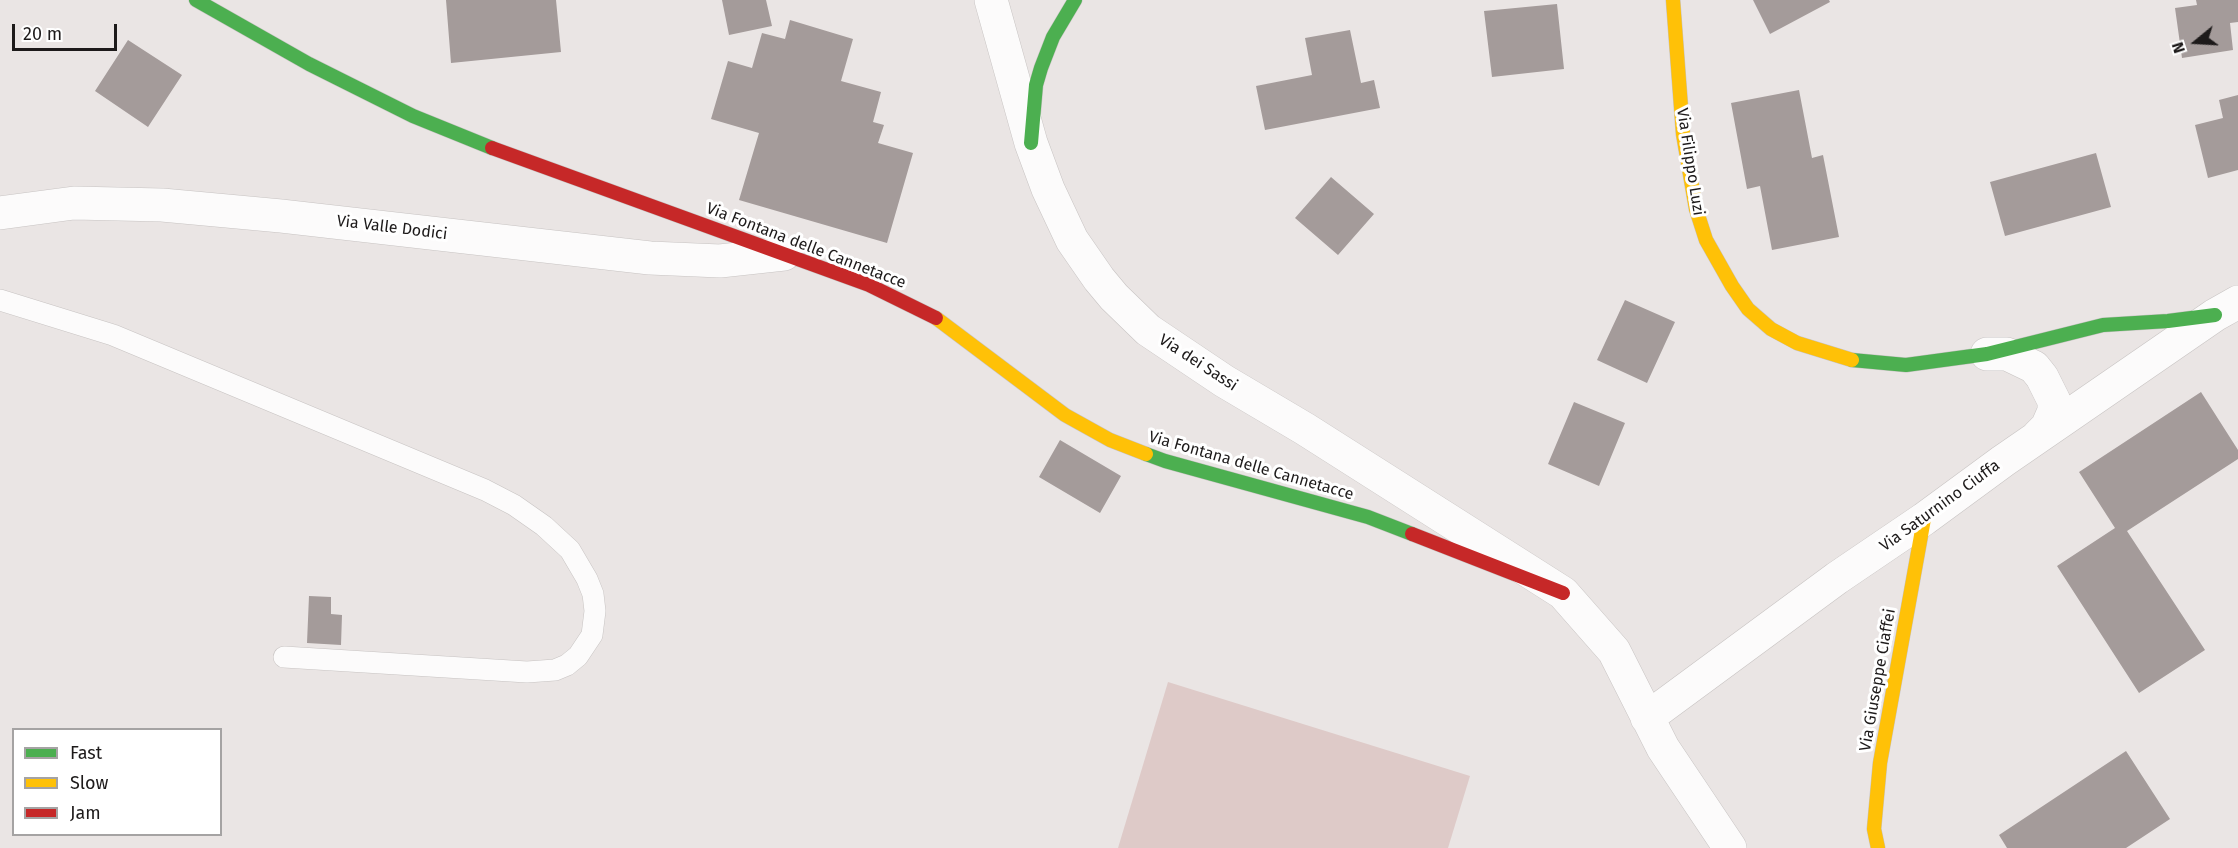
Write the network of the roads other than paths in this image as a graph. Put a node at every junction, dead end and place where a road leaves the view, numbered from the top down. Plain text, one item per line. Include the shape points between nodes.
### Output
1 (196, 0) edge
2 (991, 0) edge
3 (1075, 0) edge
4 (1673, 0) edge
5 (1031, 143) junction
6 (0, 213) edge
7 (784, 254) junction
8 (0, 300) edge
9 (2226, 309) edge
10 (1987, 354) junction
11 (2034, 439) junction
12 (1924, 519) junction
13 (1563, 593) junction
14 (284, 657) dead end
15 (1647, 718) junction
16 (1730, 848) edge
17 (1878, 848) edge

1 - 7 street, Via Fontana delle Cannetacce via 309,64 413,116 522,160
2 - 5 street, Via dei Sassi
3 - 5 street via 1053,37 1041,68
4 - 10 street, Via Filippo Luzi via 1683,134 1696,209 1706,240 1748,309 1797,343 1847,360 1906,365
5 - 13 street, Via dei Sassi via 1072,240 1099,279 1148,330
6 - 7 street, Via Valle Dodici via 74,203 162,205 650,258 720,261
7 - 13 street, Via Fontana delle Cannetacce via 869,285 938,319 1065,415 1110,440 1165,461 1368,517
8 - 14 lane via 113,335 514,505 570,550 583,571 595,611 592,635 578,656 555,670 527,672
9 - 10 street, Via Filippo Luzi via 2168,321 2103,326
9 - 11 street, Via Saturnino Ciuffa
10 - 11 street, Via Filippo Luzi via 2007,354 2034,367 2049,389 2054,411 2047,427
11 - 12 street, Via Saturnino Ciuffa
12 - 15 street, Via Saturnino Ciuffa
12 - 17 street, Via Giuseppe Ciaffei via 1880,763 1874,829
13 - 15 street, Via dei Sassi via 1614,651
15 - 16 street, Via dei Sassi

